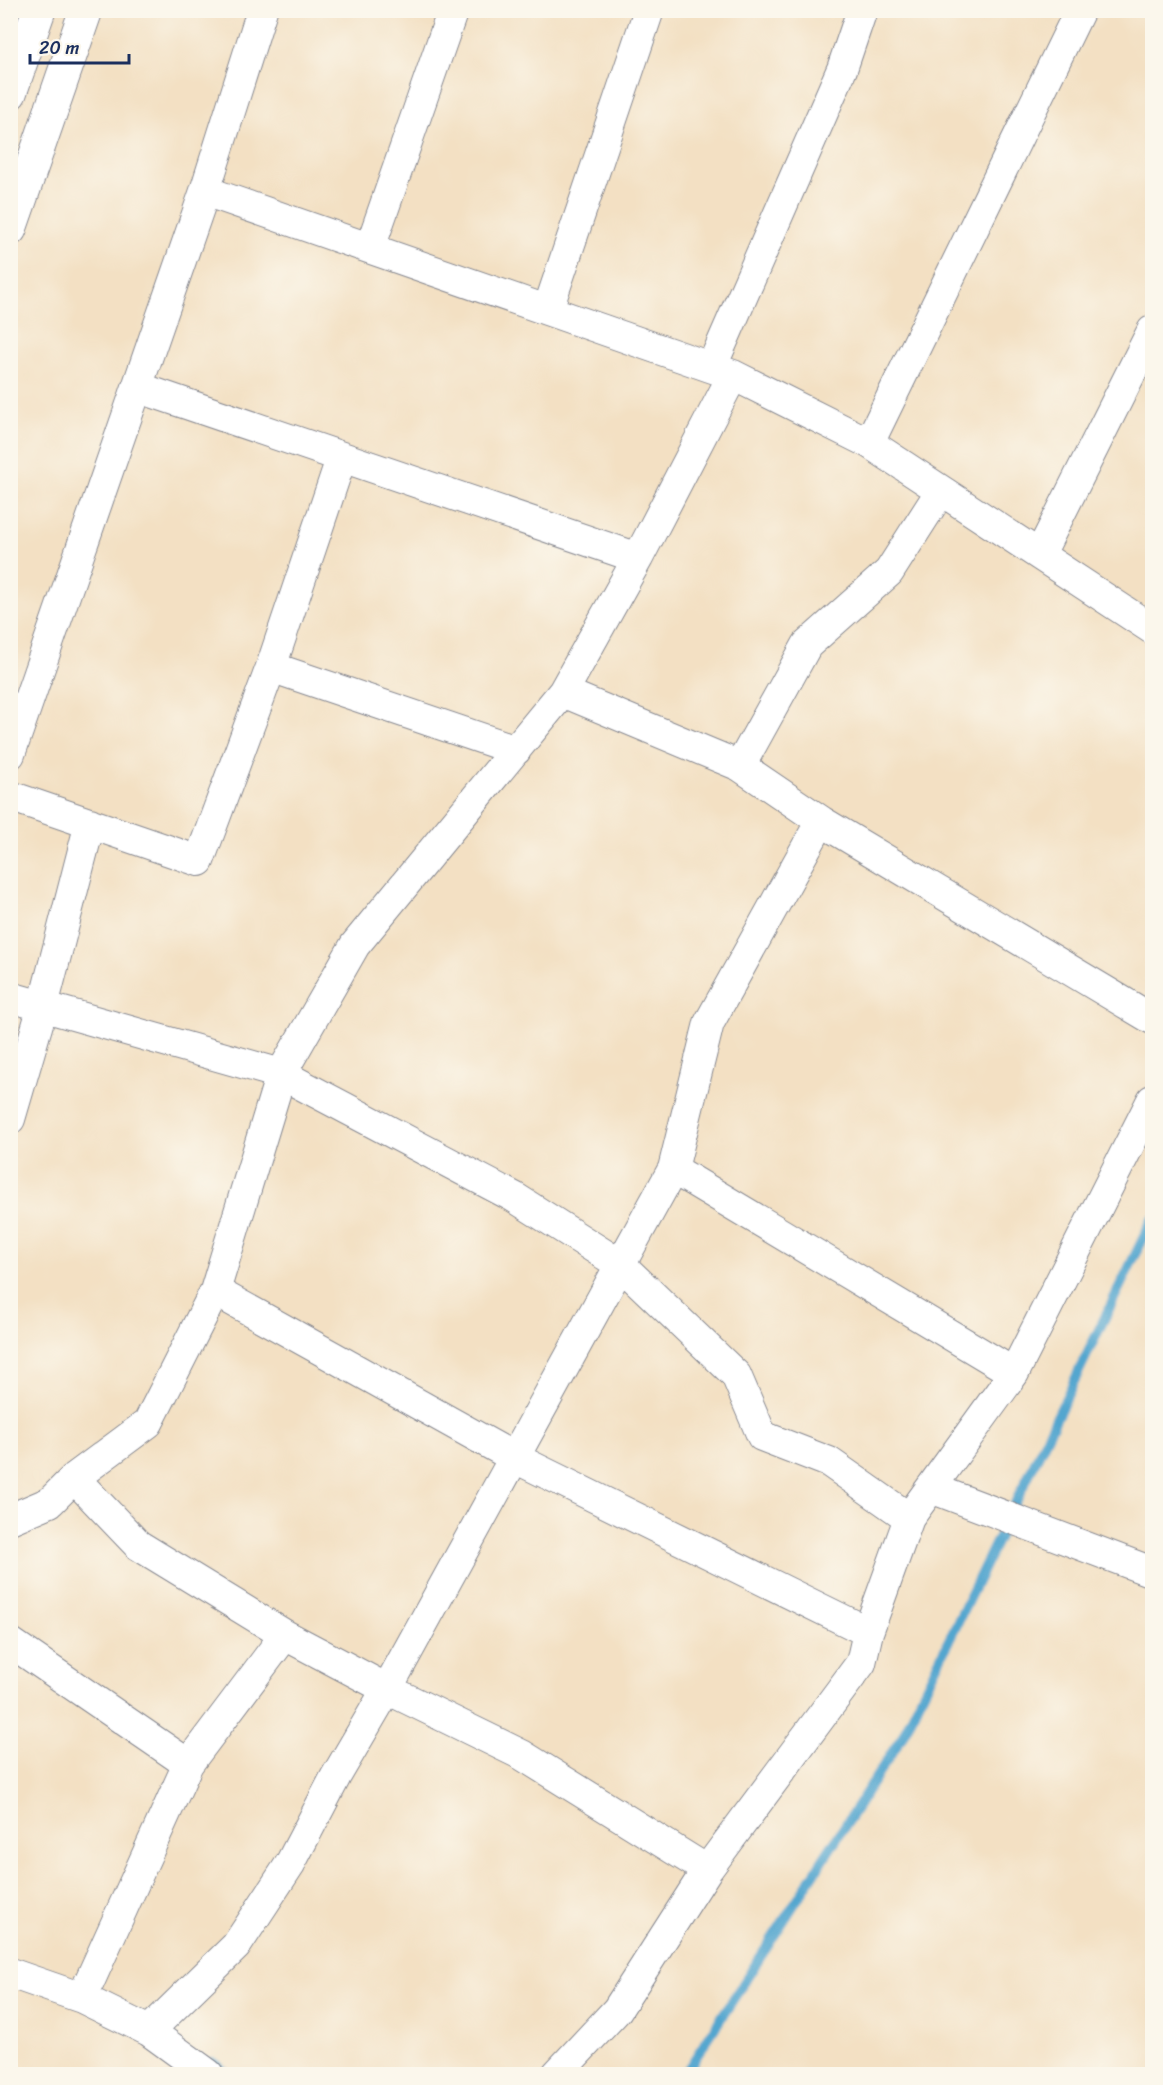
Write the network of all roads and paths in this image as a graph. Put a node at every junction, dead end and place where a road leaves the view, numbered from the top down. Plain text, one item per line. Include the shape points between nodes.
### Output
1 (39, 10) edge
2 (86, 10) edge
3 (262, 10) edge
4 (453, 10) edge
5 (649, 10) edge
6 (862, 10) edge
7 (1080, 10) edge
8 (10, 93) edge
9 (205, 191) junction
10 (10, 229) edge
11 (370, 248) junction
12 (548, 309) junction
13 (1152, 331) edge
14 (722, 370) junction
15 (137, 387) junction
16 (869, 443) junction
17 (341, 459) junction
18 (940, 492) junction
19 (1040, 554) junction
20 (638, 558) junction
21 (1152, 629) edge
22 (271, 667) junction
23 (563, 692) junction
24 (516, 750) junction
25 (10, 754) edge
26 (740, 766) junction
27 (10, 796) edge
28 (821, 821) junction
29 (90, 823) junction
30 (10, 997) edge
31 (44, 1006) junction
32 (1152, 1019) edge
33 (281, 1074) junction
34 (1152, 1100) edge
35 (10, 1119) edge
36 (673, 1169) junction
37 (621, 1265) junction
38 (215, 1291) junction
39 (1014, 1372) junction
40 (515, 1458) junction
41 (74, 1478) junction
42 (931, 1488) junction
43 (909, 1518) junction
44 (10, 1519) edge
45 (1152, 1572) edge
46 (868, 1632) junction
47 (285, 1635) junction
48 (10, 1642) edge
49 (387, 1689) junction
50 (189, 1764) junction
51 (707, 1870) junction
52 (10, 1973) edge
53 (82, 1998) junction
54 (149, 2031) junction
55 (208, 2074) edge
56 (557, 2074) edge

1 - 8 highway
2 - 10 highway
3 - 9 street
4 - 11 street
5 - 12 street
6 - 14 street
7 - 16 street
9 - 11 street
9 - 15 street
11 - 12 street
12 - 14 street
13 - 19 street
14 - 16 street
14 - 20 street
15 - 17 street
15 - 25 street
16 - 18 street
17 - 20 street
17 - 22 street
18 - 19 street
18 - 26 street via 889,572 807,645
19 - 21 street
20 - 23 street
22 - 24 street
22 - 29 street via 199,861
23 - 24 street
23 - 26 street
24 - 33 street via 355,945
26 - 28 street
27 - 29 street
28 - 32 street
28 - 36 street via 709,1023
29 - 31 street
30 - 31 street
31 - 33 street
31 - 35 street
33 - 37 street via 514,1197
33 - 38 street
34 - 39 street
36 - 37 street
36 - 39 street
37 - 40 street
37 - 43 street via 736,1375 762,1436 829,1462
38 - 40 street
38 - 41 street via 148,1423
39 - 42 street
40 - 46 street
40 - 49 street
41 - 44 street via 50,1502
41 - 47 street via 138,1545
42 - 43 street
42 - 45 street
43 - 46 street
46 - 51 street via 861,1663
47 - 49 street
47 - 50 street
48 - 50 street
49 - 51 street via 522,1755
49 - 54 street via 290,1864 236,1946
50 - 53 street
51 - 56 street via 617,2010
52 - 53 street
53 - 54 street
54 - 55 street

